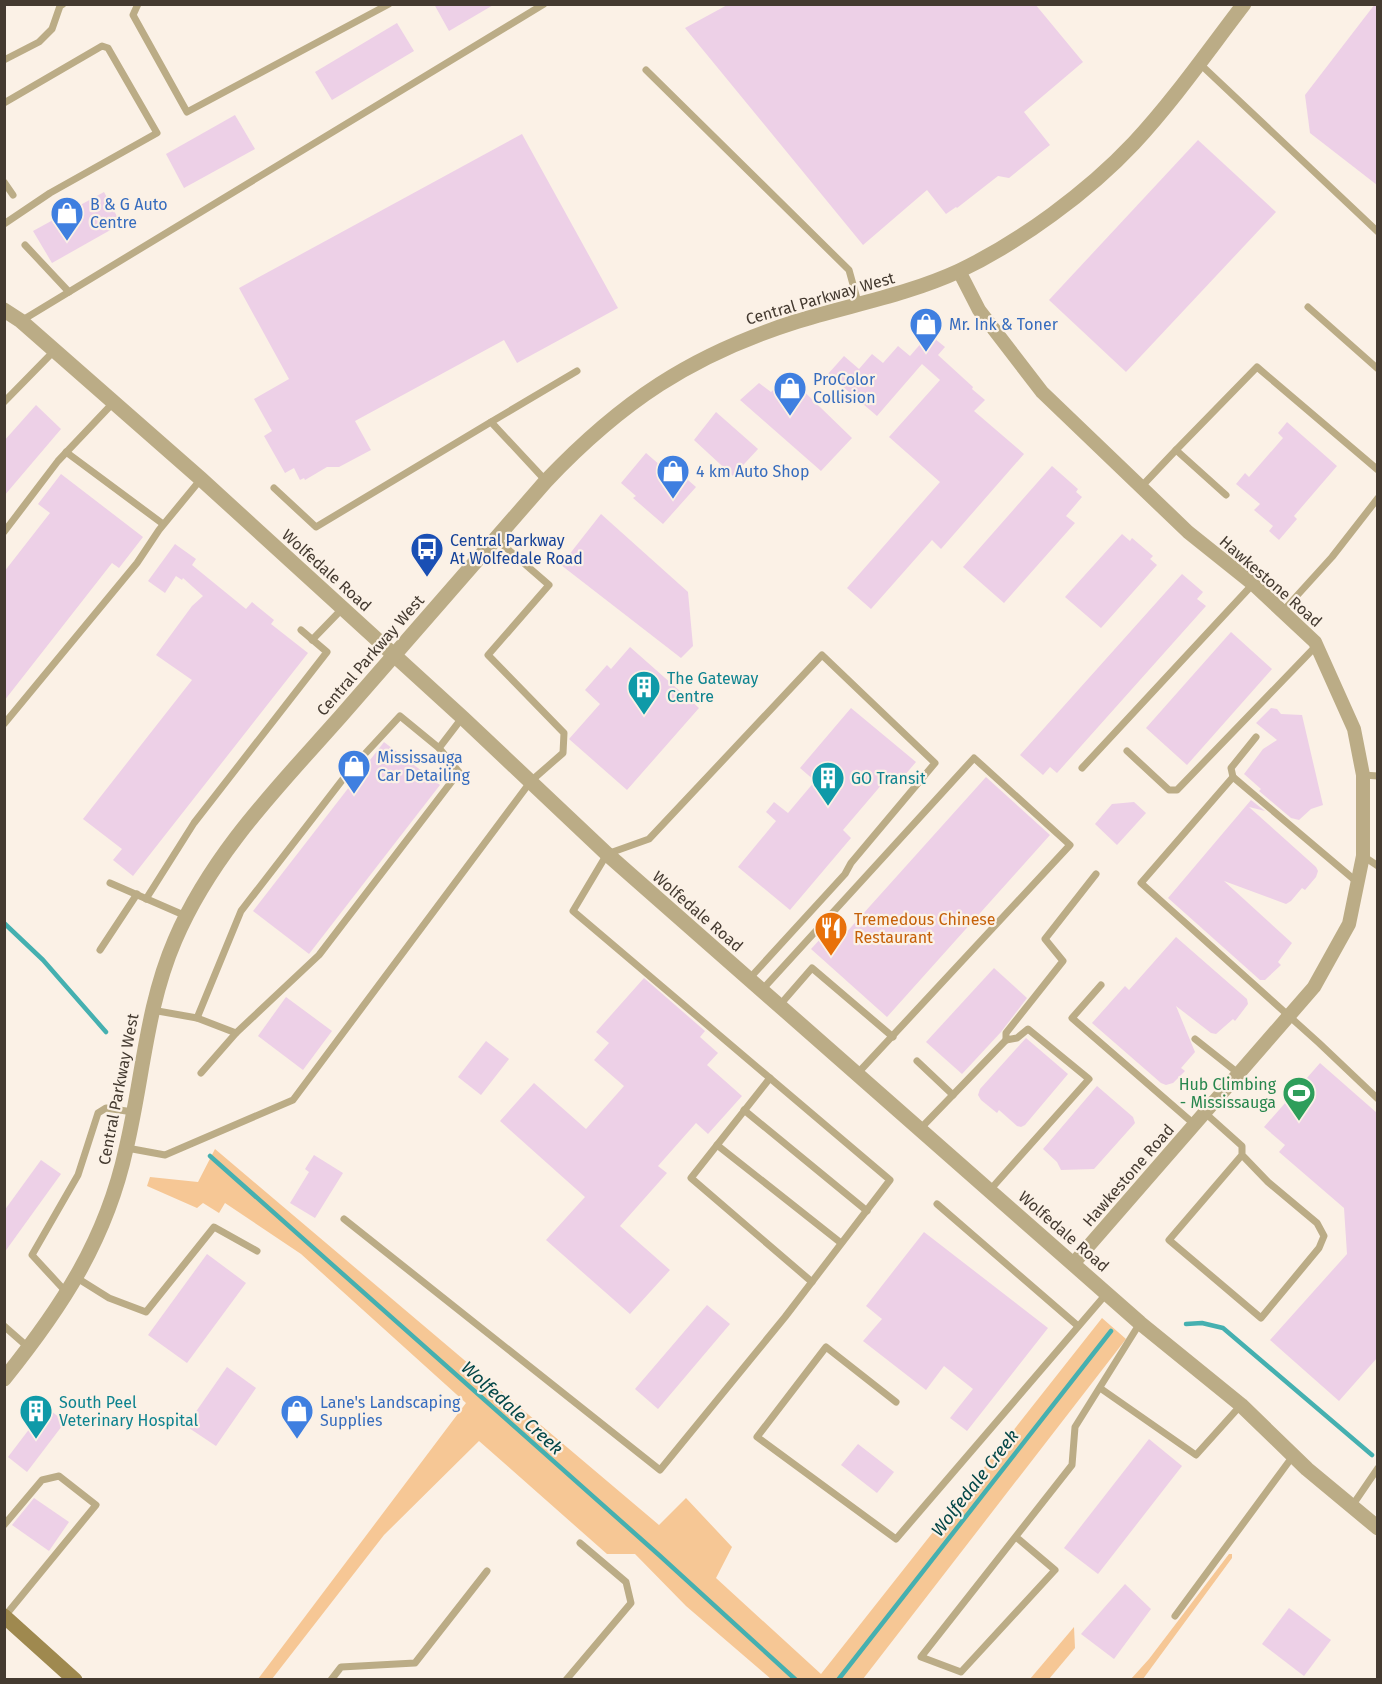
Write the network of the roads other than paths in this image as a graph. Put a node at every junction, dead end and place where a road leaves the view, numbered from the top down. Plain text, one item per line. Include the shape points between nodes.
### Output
1 (63, 4) edge
2 (138, 4) edge
3 (389, 4) edge
4 (544, 4) edge
5 (1244, 4) edge
6 (4, 60) edge
7 (1199, 63) junction
8 (646, 70) dead end
9 (4, 103) edge
10 (4, 182) edge
11 (13, 195) dead end
12 (4, 224) edge
13 (1377, 232) edge
14 (25, 246) dead end
15 (959, 270) junction
16 (69, 292) junction
17 (859, 306) junction
18 (1308, 307) dead end
19 (5, 310) edge
20 (21, 321) junction
21 (54, 351) junction
22 (1377, 369) edge
23 (577, 371) dead end
24 (4, 402) edge
25 (113, 403) junction
26 (491, 422) junction
27 (1176, 450) junction
28 (66, 452) junction
29 (1377, 470) edge
30 (201, 479) junction
31 (546, 481) junction
32 (1142, 487) junction
33 (274, 488) dead end
34 (1226, 495) dead end
35 (1377, 498) edge
36 (163, 525) junction
37 (4, 532) edge
38 (496, 539) junction
39 (1253, 584) junction
40 (342, 609) junction
41 (1283, 611) junction
42 (301, 630) dead end
43 (312, 640) junction
44 (1317, 645) junction
45 (393, 655) junction
46 (462, 718) junction
47 (4, 724) edge
48 (1256, 737) dead end
49 (439, 748) junction
50 (1127, 751) dead end
51 (1082, 768) dead end
52 (1363, 775) junction
53 (1377, 776) edge
54 (1233, 777) junction
55 (531, 782) junction
56 (607, 854) junction
57 (1363, 856) junction
58 (1377, 859) edge
59 (1377, 866) edge
60 (1096, 874) dead end
61 (1358, 882) junction
62 (110, 883) dead end
63 (137, 894) junction
64 (146, 898) junction
65 (186, 916) junction
66 (100, 950) dead end
67 (749, 980) junction
68 (1101, 985) dead end
69 (762, 990) junction
70 (779, 1006) junction
71 (152, 1010) junction
72 (1287, 1016) junction
73 (197, 1018) junction
74 (236, 1033) junction
75 (893, 1037) junction
76 (1195, 1039) dead end
77 (1006, 1040) junction
78 (917, 1061) dead end
79 (201, 1073) dead end
80 (1238, 1073) junction
81 (857, 1074) junction
82 (770, 1078) junction
83 (953, 1095) junction
84 (1377, 1099) edge
85 (744, 1110) junction
86 (133, 1112) junction
87 (1204, 1112) junction
88 (1194, 1124) junction
89 (920, 1129) junction
90 (717, 1145) junction
91 (127, 1148) junction
92 (1242, 1155) junction
93 (990, 1190) junction
94 (937, 1204) dead end
95 (867, 1211) junction
96 (344, 1219) dead end
97 (841, 1244) junction
98 (257, 1251) dead end
99 (1073, 1264) junction
100 (77, 1278) junction
101 (812, 1282) junction
102 (67, 1293) junction
103 (1107, 1293) junction
104 (1140, 1323) junction
105 (4, 1326) edge
106 (1078, 1326) junction
107 (29, 1348) junction
108 (4, 1379) edge
109 (1100, 1388) junction
110 (896, 1402) dead end
111 (1240, 1405) junction
112 (1293, 1456) junction
113 (1377, 1468) edge
114 (1351, 1508) junction
115 (4, 1525) edge
116 (1377, 1528) edge
117 (1016, 1537) junction
118 (580, 1543) dead end
119 (487, 1571) dead end
120 (5, 1616) edge
121 (1175, 1616) dead end
122 (75, 1680) edge
123 (331, 1680) edge
124 (566, 1680) edge

1 - 6 lane via 52,28 39,42
2 - 3 lane via 133,15 187,112
4 - 16 lane
5 - 7 street, Central Parkway West
7 - 13 lane
7 - 15 street, Central Parkway West via 1133,143 1076,197 1016,239
8 - 17 lane via 849,270
9 - 12 lane via 102,46 108,48 157,133 50,193
10 - 11 lane
14 - 16 lane
15 - 17 street, Central Parkway West
15 - 32 street, Hawkestone Road via 979,310 1042,392
16 - 20 lane
17 - 31 street, Central Parkway West via 757,334 700,359 634,400
18 - 22 lane
19 - 20 street, Wolfedale Road
20 - 21 street, Wolfedale Road
21 - 24 lane
21 - 25 street, Wolfedale Road
23 - 26 lane
25 - 28 lane
25 - 30 street, Wolfedale Road
26 - 31 lane
26 - 33 lane via 316,527
27 - 29 lane via 1257,367
27 - 32 lane
27 - 34 lane
28 - 36 lane
28 - 37 lane
30 - 36 lane
30 - 40 street, Wolfedale Road
31 - 38 street, Central Parkway West
32 - 39 street, Hawkestone Road via 1188,532
35 - 41 lane via 1332,557
36 - 47 lane
38 - 45 street, Central Parkway West
38 - 55 lane via 549,585 488,655 564,733 563,753
39 - 41 street, Hawkestone Road
39 - 51 lane
40 - 43 lane
40 - 45 street, Wolfedale Road
41 - 44 street, Hawkestone Road
42 - 43 lane
43 - 64 lane via 327,652 194,823
44 - 50 lane via 1177,789 1169,790
44 - 52 street, Hawkestone Road via 1354,729
45 - 46 street, Wolfedale Road
45 - 65 street, Central Parkway West via 237,834
46 - 49 lane
46 - 55 street, Wolfedale Road
48 - 54 lane via 1231,768
49 - 73 lane via 400,716 350,770 241,910
49 - 74 lane via 459,772 319,955
52 - 53 lane
52 - 57 street, Hawkestone Road
54 - 61 lane
54 - 72 lane via 1141,884
55 - 56 street, Wolfedale Road
55 - 91 lane via 292,1100 165,1155
56 - 67 street, Wolfedale Road
56 - 67 lane via 650,839 822,655 934,763 845,874
56 - 82 lane via 573,911
57 - 58 lane
57 - 59 lane
57 - 61 street, Hawkestone Road
60 - 77 lane via 1045,939 1063,961 1006,1033
61 - 72 street, Hawkestone Road via 1349,924 1314,987
62 - 63 lane
63 - 64 lane
63 - 66 lane
64 - 65 lane
65 - 71 street, Central Parkway West
67 - 69 street, Wolfedale Road
68 - 88 lane via 1072,1018
69 - 70 street, Wolfedale Road
69 - 75 lane via 974,758 1070,845
70 - 75 lane via 812,968
70 - 81 street, Wolfedale Road
71 - 73 lane
71 - 86 street, Central Parkway West
72 - 80 street, Hawkestone Road
72 - 84 lane
73 - 74 lane
74 - 79 lane
75 - 81 lane
76 - 80 lane
77 - 83 lane
77 - 93 lane via 1017,1038 1028,1029 1089,1079
78 - 83 lane
80 - 87 street, Hawkestone Road
81 - 89 street, Wolfedale Road
82 - 85 lane
82 - 95 lane via 890,1180
83 - 89 lane
85 - 90 lane
85 - 95 lane
86 - 91 street, Central Parkway West
86 - 102 lane via 106,1108 98,1113 78,1175 32,1255
87 - 88 street, Hawkestone Road
87 - 92 lane via 1242,1146
88 - 99 street, Hawkestone Road
89 - 93 street, Wolfedale Road
90 - 97 lane
90 - 101 lane via 691,1178
91 - 100 street, Central Parkway West via 113,1198
92 - 92 lane via 1317,1223 1324,1236 1261,1318 1169,1240
93 - 99 street, Wolfedale Road
94 - 106 lane
95 - 97 lane
96 - 101 lane via 660,1470
97 - 101 lane
98 - 100 lane via 214,1227 146,1312 109,1298
99 - 103 street, Wolfedale Road
100 - 102 street, Central Parkway West
102 - 107 street, Central Parkway West
103 - 104 street, Wolfedale Road
103 - 106 lane
104 - 109 lane
104 - 111 street, Wolfedale Road
105 - 107 lane
106 - 110 lane via 896,1539 757,1437 826,1347
107 - 108 street, Central Parkway West
109 - 111 lane via 1196,1455
109 - 117 lane via 1075,1427 1072,1465
111 - 112 street, Wolfedale Road
112 - 114 street, Wolfedale Road
112 - 121 lane
113 - 114 lane
114 - 116 street, Wolfedale Road
115 - 120 lane via 42,1480 59,1476 96,1505
117 - 117 lane via 1008,1546 921,1657 961,1672 1054,1570
118 - 124 lane via 626,1582 631,1603
119 - 123 lane via 415,1664 341,1667
120 - 122 main road

